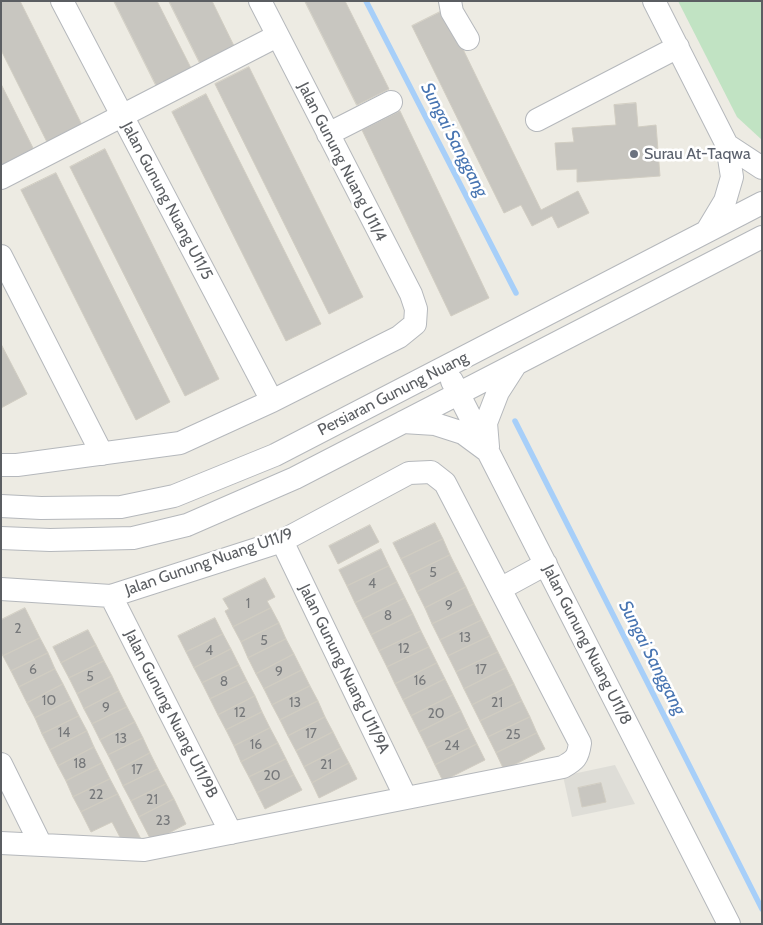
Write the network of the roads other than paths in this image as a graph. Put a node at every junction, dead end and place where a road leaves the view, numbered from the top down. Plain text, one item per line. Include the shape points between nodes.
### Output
1 (62, 1) edge
2 (260, 1) edge
3 (450, 1) edge
4 (654, 1) edge
5 (277, 36) junction
6 (468, 39) dead end
7 (678, 47) junction
8 (392, 102) dead end
9 (122, 116) junction
10 (537, 120) dead end
11 (328, 134) junction
12 (727, 145) junction
13 (762, 168) edge
14 (1, 178) edge
15 (762, 203) edge
16 (707, 231) junction
17 (762, 237) edge
18 (1, 256) edge
19 (517, 363) junction
20 (445, 367) junction
21 (458, 393) junction
22 (272, 401) junction
23 (402, 422) junction
24 (489, 452) junction
25 (102, 454) junction
26 (1, 465) edge
27 (1, 506) edge
28 (1, 538) edge
29 (282, 541) junction
30 (546, 564) junction
31 (1, 588) edge
32 (500, 588) junction
33 (111, 596) junction
34 (1, 764) edge
35 (406, 798) junction
36 (231, 833) junction
37 (1, 843) edge
38 (41, 845) junction
39 (729, 924) edge

1 - 9 street, Jalan Gunung Nuang U11/5
2 - 5 street, Jalan Gunung Nuang U11/4
3 - 6 street via 452,12
4 - 7 street
5 - 9 street
5 - 11 street, Jalan Gunung Nuang U11/4
7 - 10 street
7 - 12 street
8 - 11 street
9 - 14 street
9 - 22 street, Jalan Gunung Nuang U11/5
11 - 22 street, Jalan Gunung Nuang U11/4 via 411,294 416,309 415,324 399,337
12 - 13 street
12 - 16 street via 732,177 726,201
15 - 16 street, Persiaran Gunung Nuang
16 - 20 street, Persiaran Gunung Nuang
17 - 19 street, Persiaran Gunung Nuang
18 - 25 street
19 - 21 street, Persiaran Gunung Nuang
19 - 24 street via 498,392 486,423
20 - 21 street, Jalan Gunung Nuang U11/8
20 - 27 street, Persiaran Gunung Nuang via 275,454 174,496 121,507
21 - 23 street, Persiaran Gunung Nuang
21 - 24 street, Jalan Gunung Nuang U11/8
22 - 25 street via 180,443
23 - 24 street via 435,424 463,433
23 - 28 street, Persiaran Gunung Nuang via 294,478 187,526 132,538
24 - 30 street, Jalan Gunung Nuang U11/8
25 - 26 street
29 - 32 street, Jalan Gunung Nuang U11/9 via 409,473 431,472 445,483
29 - 33 street, Jalan Gunung Nuang U11/9
29 - 35 street, Jalan Gunung Nuang U11/9A
30 - 32 street
30 - 39 street, Jalan Gunung Nuang U11/8
31 - 33 street, Jalan Gunung Nuang U11/9
32 - 35 street, Jalan Gunung Nuang U11/9 via 580,743 578,755 563,767
33 - 36 street, Jalan Gunung Nuang U11/9B
34 - 38 street
35 - 36 street
36 - 38 street via 144,850
37 - 38 street

